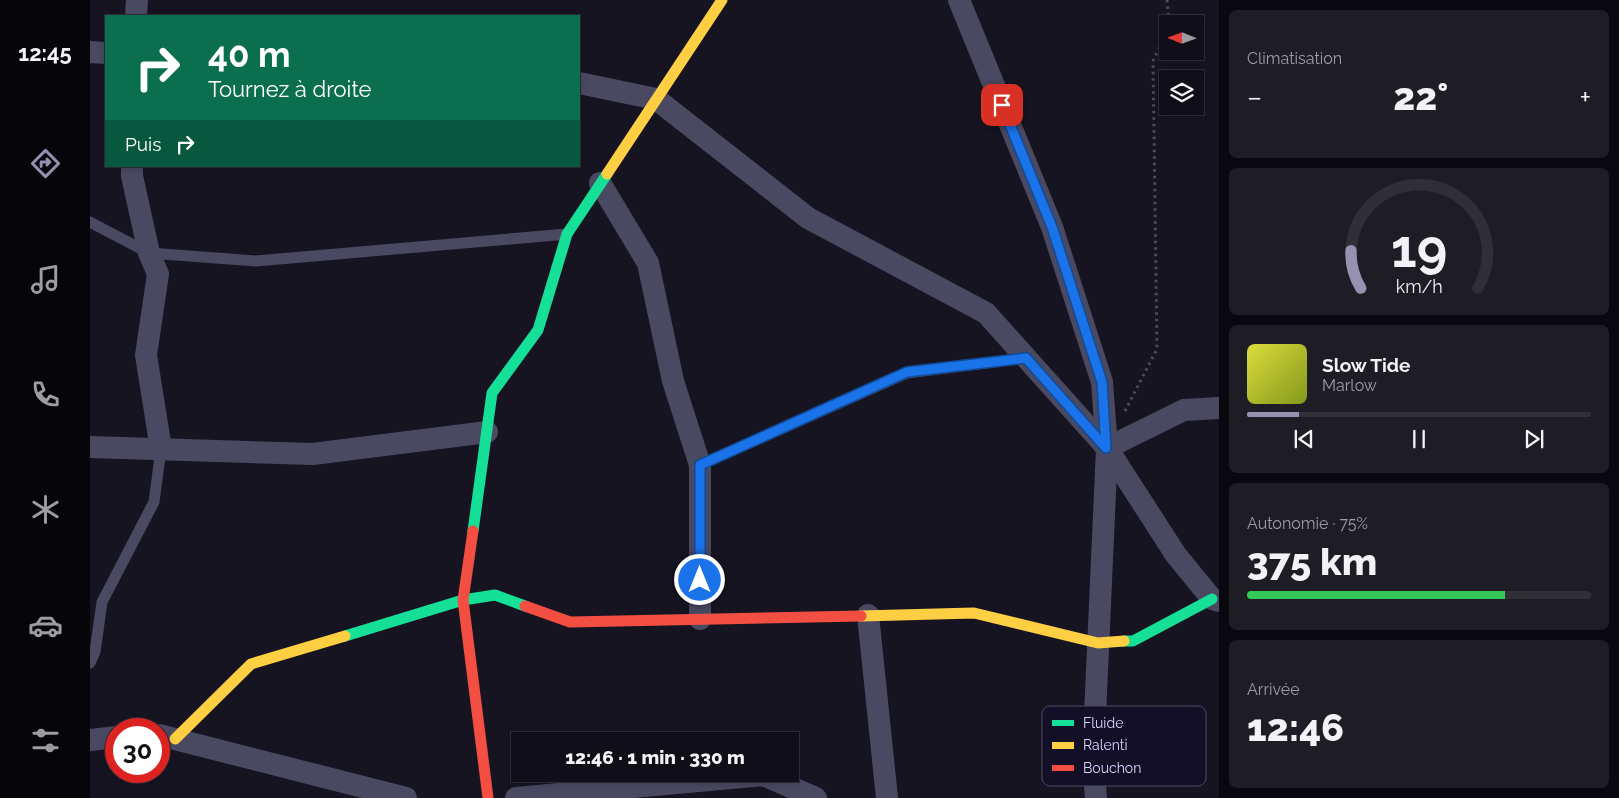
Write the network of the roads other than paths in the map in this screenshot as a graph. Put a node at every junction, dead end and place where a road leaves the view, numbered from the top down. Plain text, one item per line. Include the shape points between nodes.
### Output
1 (137, 0) edge
2 (722, 0) edge
3 (959, 0) edge
4 (136, 15) edge
5 (90, 52) edge
6 (105, 52) edge
7 (580, 83) edge
8 (656, 99) junction
9 (132, 167) edge
10 (600, 183) junction
11 (90, 222) edge
12 (566, 234) junction
13 (149, 253) junction
14 (1026, 358) junction
15 (1219, 408) edge
16 (487, 432) junction
17 (90, 447) edge
18 (1106, 448) junction
19 (161, 449) junction
20 (700, 465) junction
21 (463, 600) junction
22 (1215, 600) edge
23 (868, 615) junction
24 (700, 619) junction
25 (1098, 643) junction
26 (90, 663) edge
27 (1095, 706) edge
28 (170, 734) edge
29 (105, 738) edge
30 (170, 738) edge
31 (90, 740) edge
32 (406, 798) edge
33 (488, 798) edge
34 (516, 798) edge
35 (816, 798) edge
36 (887, 798) edge

1 - 4 street
2 - 8 street
3 - 18 street via 1052,227 1102,382
5 - 6 street
7 - 8 street
8 - 10 street
8 - 14 street via 808,218 986,312
9 - 13 street
10 - 12 street
10 - 20 street via 648,263 673,381
11 - 13 lane
12 - 13 lane via 256,261
12 - 16 street via 538,330 492,393
13 - 19 street via 158,274 146,355
14 - 18 street
14 - 20 lane via 907,372
15 - 18 street via 1184,410
16 - 19 street via 313,454
16 - 21 street
17 - 19 street
18 - 22 street via 1176,555
18 - 25 street
19 - 26 lane via 154,502 102,602 95,652
20 - 24 street
21 - 24 street via 495,595 570,622
21 - 28 street via 251,664
21 - 33 street
22 - 25 street via 1133,641
23 - 24 street
23 - 25 street via 974,613
23 - 36 street
25 - 27 street
29 - 31 street
30 - 32 street
34 - 35 street via 763,775

